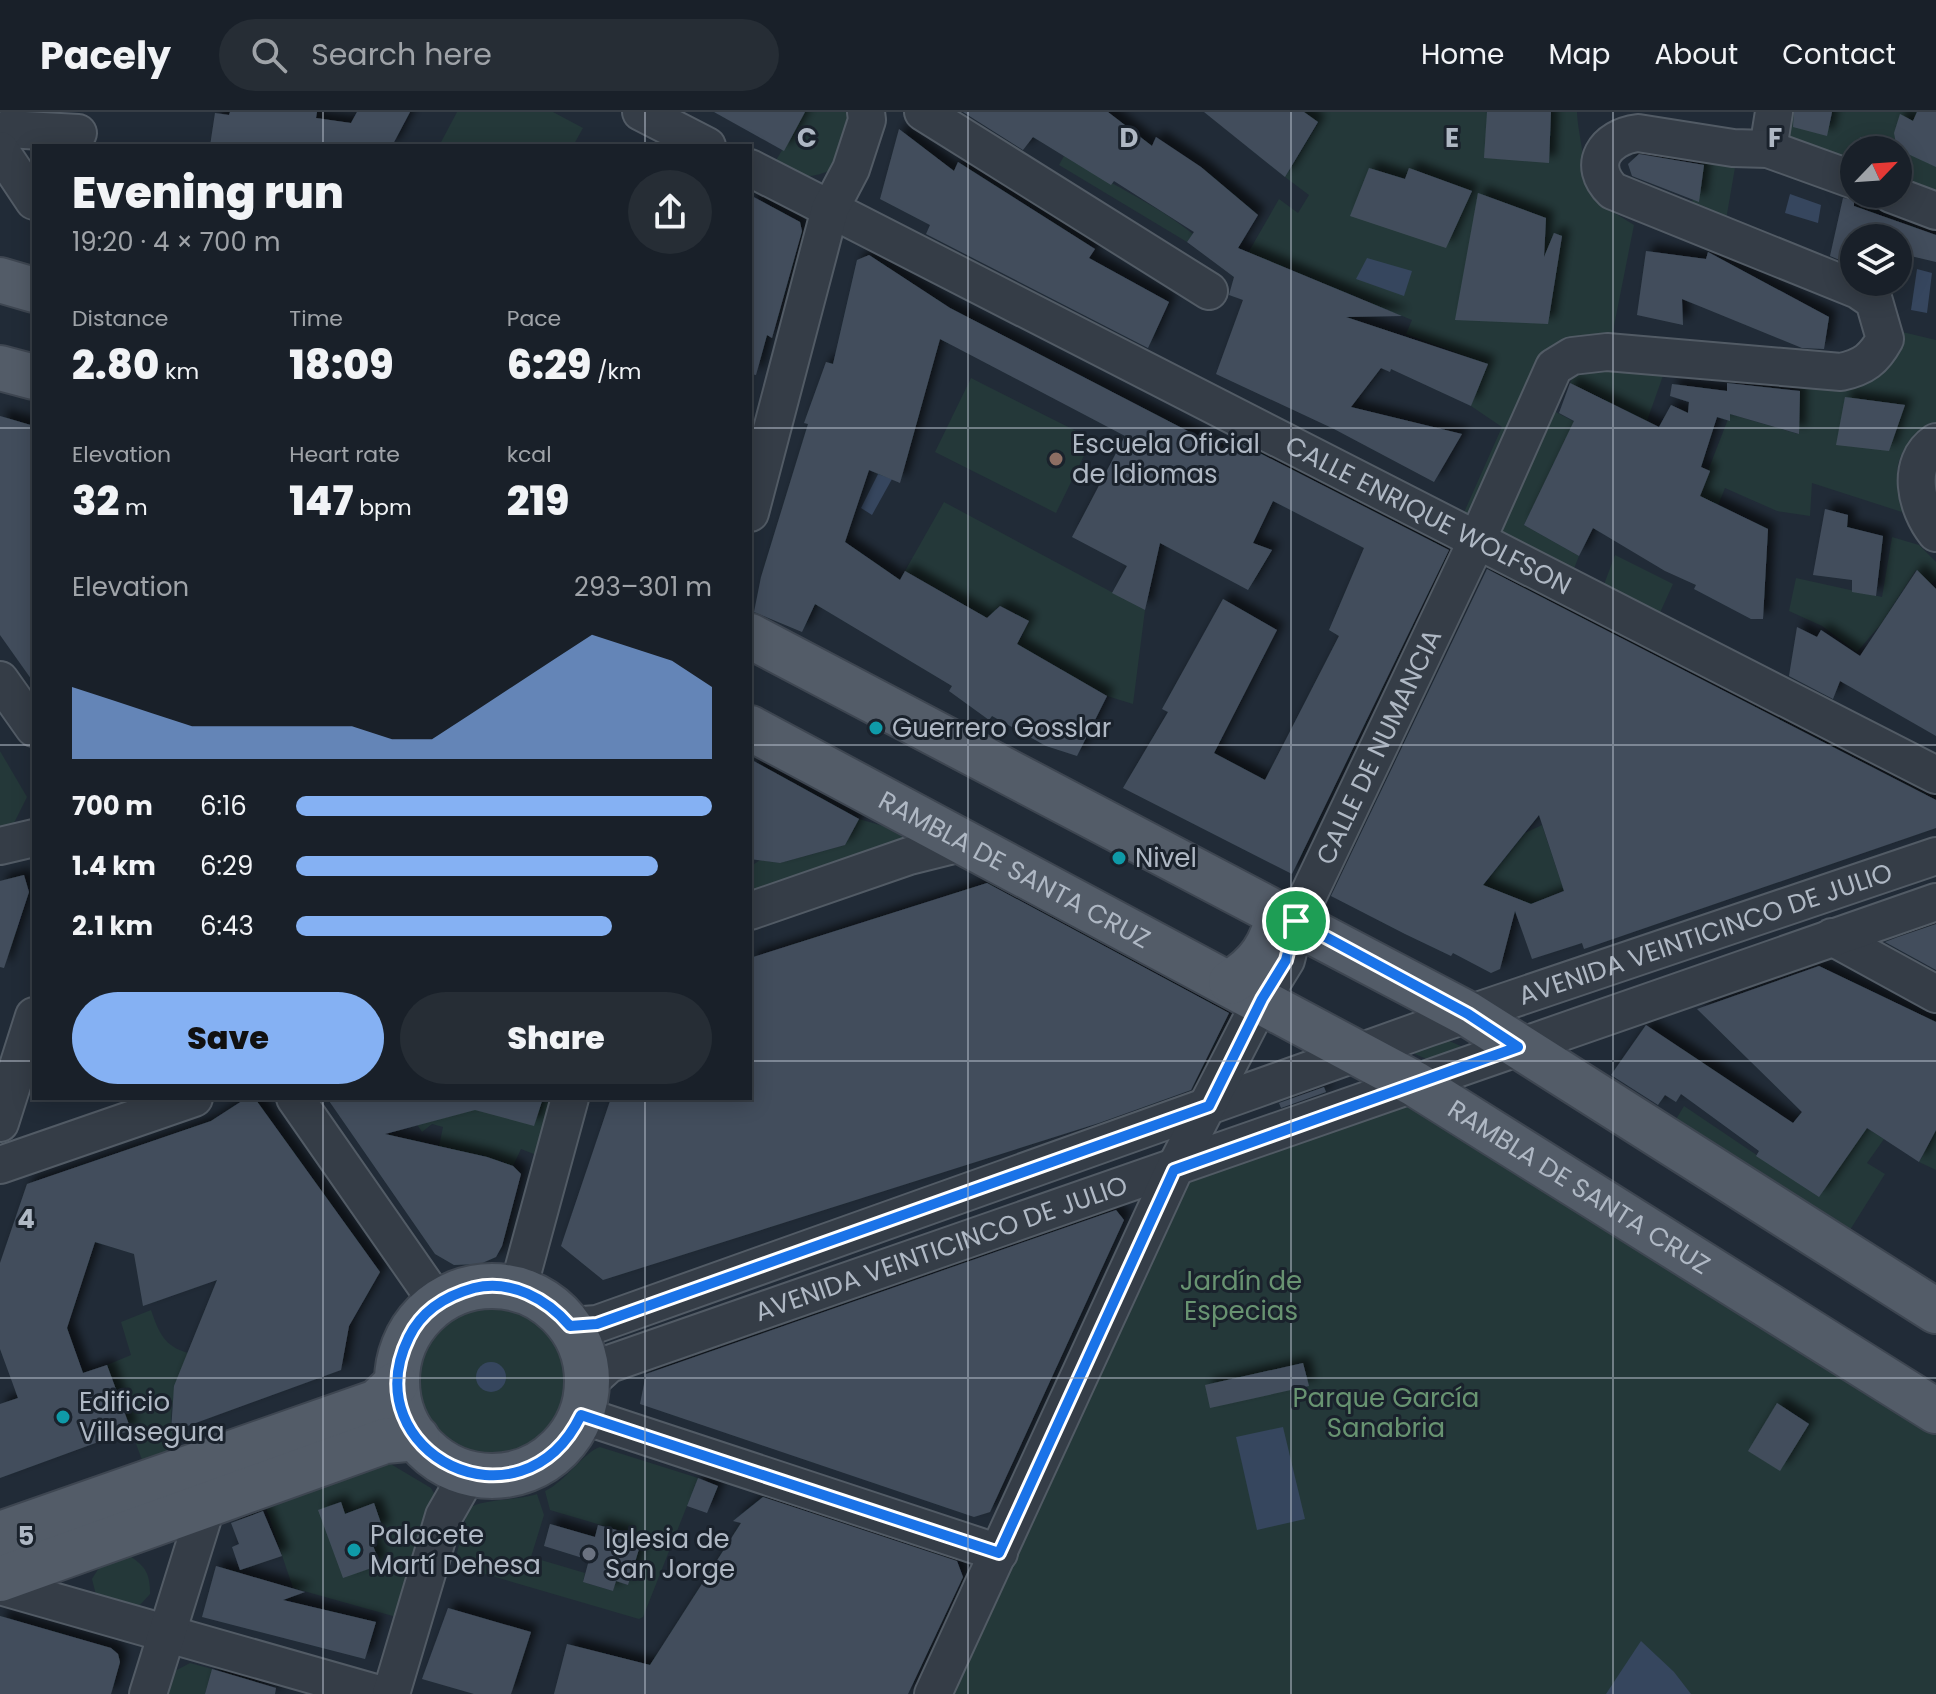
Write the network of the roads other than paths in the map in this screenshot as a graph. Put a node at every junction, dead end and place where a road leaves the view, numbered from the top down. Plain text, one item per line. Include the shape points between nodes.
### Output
1 (641, 112) edge
2 (923, 112) edge
3 (1774, 112) edge
4 (868, 115) edge
5 (78, 130) edge
6 (0, 133) edge
7 (703, 144) edge
8 (1768, 149) junction
9 (0, 150) edge
10 (752, 169) edge
11 (1840, 175) edge
12 (32, 198) edge
13 (1912, 202) edge
14 (830, 209) junction
15 (1936, 211) edge
16 (1209, 291) dead end
17 (0, 368) edge
18 (32, 376) edge
19 (1936, 442) edge
20 (752, 505) edge
21 (1936, 533) edge
22 (1478, 538) junction
23 (752, 637) edge
24 (0, 680) edge
25 (32, 725) edge
26 (752, 729) edge
27 (1936, 775) edge
28 (32, 838) edge
29 (965, 842) junction
30 (0, 846) edge
31 (1936, 856) edge
32 (1936, 902) edge
33 (752, 910) edge
34 (1288, 917) junction
35 (1832, 937) junction
36 (1246, 991) junction
37 (1936, 994) edge
38 (1468, 1014) junction
39 (32, 1022) edge
40 (1518, 1047) junction
41 (1360, 1053) junction
42 (1415, 1084) junction
43 (188, 1100) edge
44 (296, 1100) edge
45 (569, 1100) edge
46 (1209, 1106) junction
47 (0, 1123) edge
48 (0, 1165) edge
49 (1174, 1170) junction
50 (518, 1289) junction
51 (437, 1302) junction
52 (1936, 1311) edge
53 (570, 1326) junction
54 (396, 1384) junction
55 (584, 1399) junction
56 (1936, 1411) edge
57 (417, 1438) junction
58 (468, 1474) junction
59 (207, 1505) junction
60 (0, 1534) edge
61 (999, 1553) junction
62 (0, 1579) edge
63 (0, 1586) edge
64 (165, 1634) junction
65 (148, 1694) edge
66 (379, 1694) edge
67 (391, 1694) edge
68 (933, 1694) edge

1 - 7 street
2 - 16 street
3 - 8 street
4 - 14 street via 851,169
5 - 6 street
8 - 11 street
8 - 22 street, CALLE DE NUMANCIA via 1638,133 1607,144 1599,159 1601,175 1613,191 1874,301 1885,339 1876,356 1861,368 1821,372 1607,352 1572,356 1554,367
9 - 12 street
10 - 14 street, CALLE ENRIQUE WOLFSON
13 - 15 street
14 - 20 street
14 - 22 street, CALLE ENRIQUE WOLFSON
17 - 18 main road
19 - 21 street via 1922,455 1916,472 1919,501
22 - 27 street, CALLE ENRIQUE WOLFSON
22 - 34 street, CALLE DE NUMANCIA
23 - 34 main road
24 - 25 street
26 - 29 main road, RAMBLA DE SANTA CRUZ
28 - 30 street
29 - 33 street
29 - 36 main road, RAMBLA DE SANTA CRUZ
31 - 38 street, AVENIDA VEINTICINCO DE JULIO
32 - 35 street, AVENIDA VEINTICINCO DE JULIO
34 - 36 main road via 1255,965
34 - 38 main road
35 - 37 street
35 - 40 street, AVENIDA VEINTICINCO DE JULIO
36 - 41 main road, RAMBLA DE SANTA CRUZ
36 - 46 street
38 - 40 main road
38 - 41 street, AVENIDA VEINTICINCO DE JULIO
39 - 47 street
40 - 42 street, AVENIDA VEINTICINCO DE JULIO
40 - 52 main road
41 - 42 main road, RAMBLA DE SANTA CRUZ
41 - 46 street, AVENIDA VEINTICINCO DE JULIO
42 - 49 street, AVENIDA VEINTICINCO DE JULIO
42 - 56 main road, RAMBLA DE SANTA CRUZ
43 - 48 street
44 - 51 street
45 - 50 street
46 - 49 street
46 - 53 street, AVENIDA VEINTICINCO DE JULIO via 597,1324
49 - 55 street, AVENIDA VEINTICINCO DE JULIO via 609,1364
49 - 61 street
50 - 51 main road via 483,1286
50 - 53 main road via 544,1302
51 - 54 main road via 415,1325
53 - 55 main road via 583,1355
54 - 57 main road via 403,1414
54 - 60 main road via 377,1402
55 - 58 main road via 558,1451 539,1465 516,1474
55 - 61 street
57 - 58 main road via 433,1457
57 - 59 main road via 385,1441
58 - 67 street via 444,1516
59 - 62 main road
59 - 64 street
61 - 68 street
63 - 64 street
64 - 65 street
64 - 66 street

